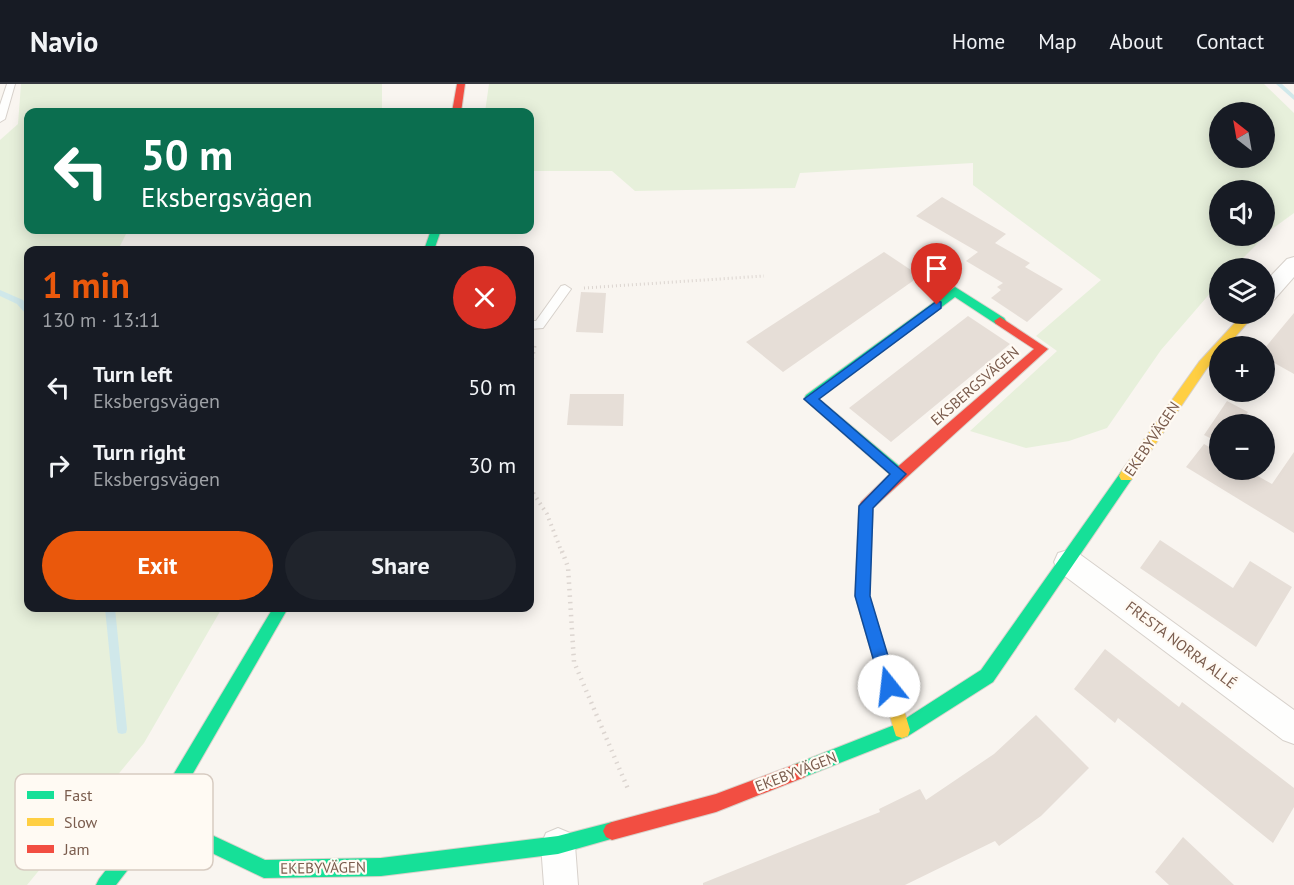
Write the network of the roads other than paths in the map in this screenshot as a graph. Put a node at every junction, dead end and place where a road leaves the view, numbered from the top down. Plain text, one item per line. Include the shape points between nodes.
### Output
1 (12, 84) edge
2 (461, 84) edge
3 (457, 108) edge
4 (0, 119) edge
5 (1294, 264) edge
6 (1275, 285) edge
7 (565, 290) road end
8 (1240, 324) edge
9 (534, 325) edge
10 (899, 474) junction
11 (1068, 562) junction
12 (279, 612) edge
13 (1294, 729) edge
14 (902, 730) junction
15 (183, 774) edge
16 (213, 845) edge
17 (558, 845) junction
18 (117, 870) edge
19 (105, 885) edge
20 (561, 885) edge

1 - 4 lane
2 - 3 street
5 - 6 street
7 - 9 lane
8 - 11 street, EKEBYVÄGEN via 1203,365
10 - 10 street, EKSBERGSVÄGEN via 1042,349 955,291 810,399
10 - 14 street, EKSBERGSVÄGEN via 866,506 862,596
11 - 13 street, FRESTA NORRA ALLÉ
11 - 14 street, EKEBYVÄGEN via 987,676
12 - 15 street
14 - 17 street, EKEBYVÄGEN via 716,804
16 - 17 street, EKEBYVÄGEN via 264,869 381,867
17 - 20 street
18 - 19 street

